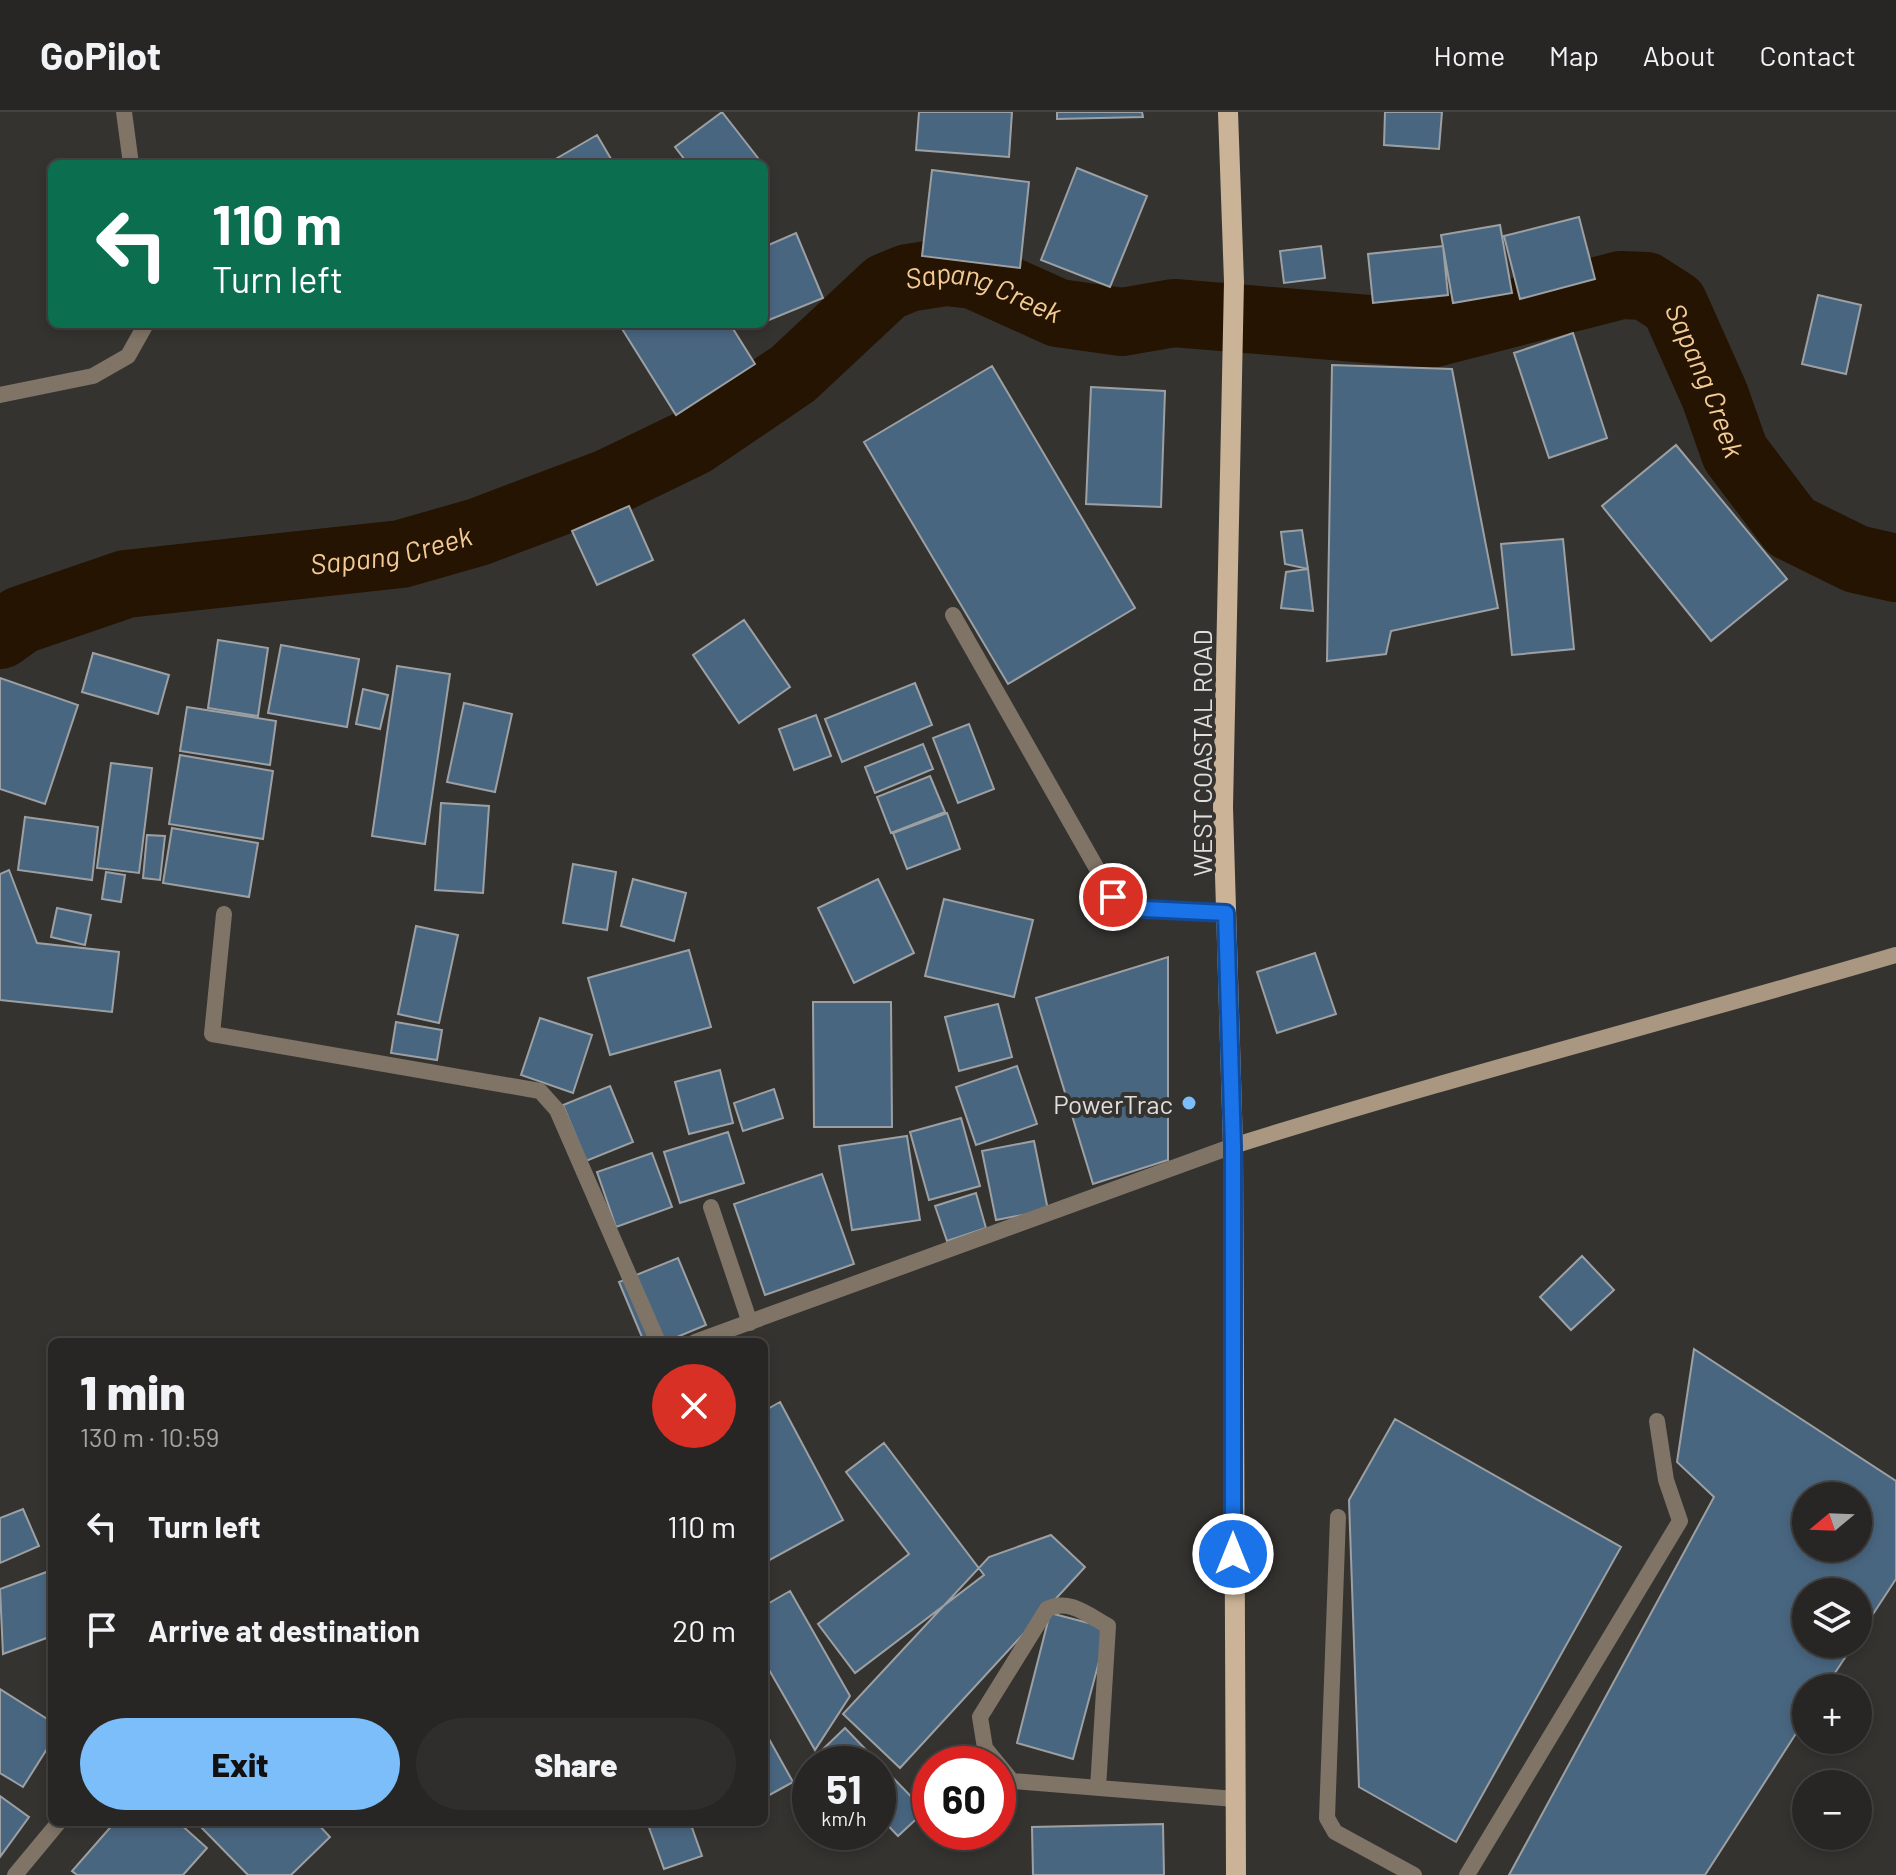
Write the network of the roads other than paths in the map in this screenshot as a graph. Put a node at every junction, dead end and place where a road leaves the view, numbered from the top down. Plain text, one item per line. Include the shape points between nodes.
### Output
1 (124, 112) edge
2 (1228, 112) edge
3 (130, 160) edge
4 (144, 328) edge
5 (0, 395) edge
6 (953, 615) dead end
7 (1226, 913) junction
8 (224, 914) dead end
9 (1896, 955) edge
10 (1233, 1146) junction
11 (711, 1207) dead end
12 (750, 1323) junction
13 (656, 1338) edge
14 (707, 1338) edge
15 (1657, 1421) dead end
16 (1338, 1517) dead end
17 (1098, 1788) junction
18 (1235, 1799) junction
19 (56, 1826) edge
20 (15, 1875) edge
21 (1236, 1875) edge
22 (1414, 1875) edge
23 (1467, 1875) edge

1 - 3 street
2 - 7 main road, WEST COASTAL ROAD via 1234,282 1223,807
4 - 5 street via 128,356 93,376
6 - 7 street via 1113,897 1145,909
7 - 10 main road, WEST COASTAL ROAD
8 - 13 street via 212,1034 540,1091 557,1110
9 - 10 street via 1409,1090
10 - 12 street
10 - 18 main road, WEST COASTAL ROAD
11 - 12 street
12 - 14 street
15 - 23 street via 1666,1480 1680,1521
16 - 22 street via 1327,1818 1335,1832
17 - 17 street via 1012,1781 985,1748 980,1717 1047,1609 1058,1603 1108,1626
17 - 18 street
18 - 21 main road, WEST COASTAL ROAD
19 - 20 street

